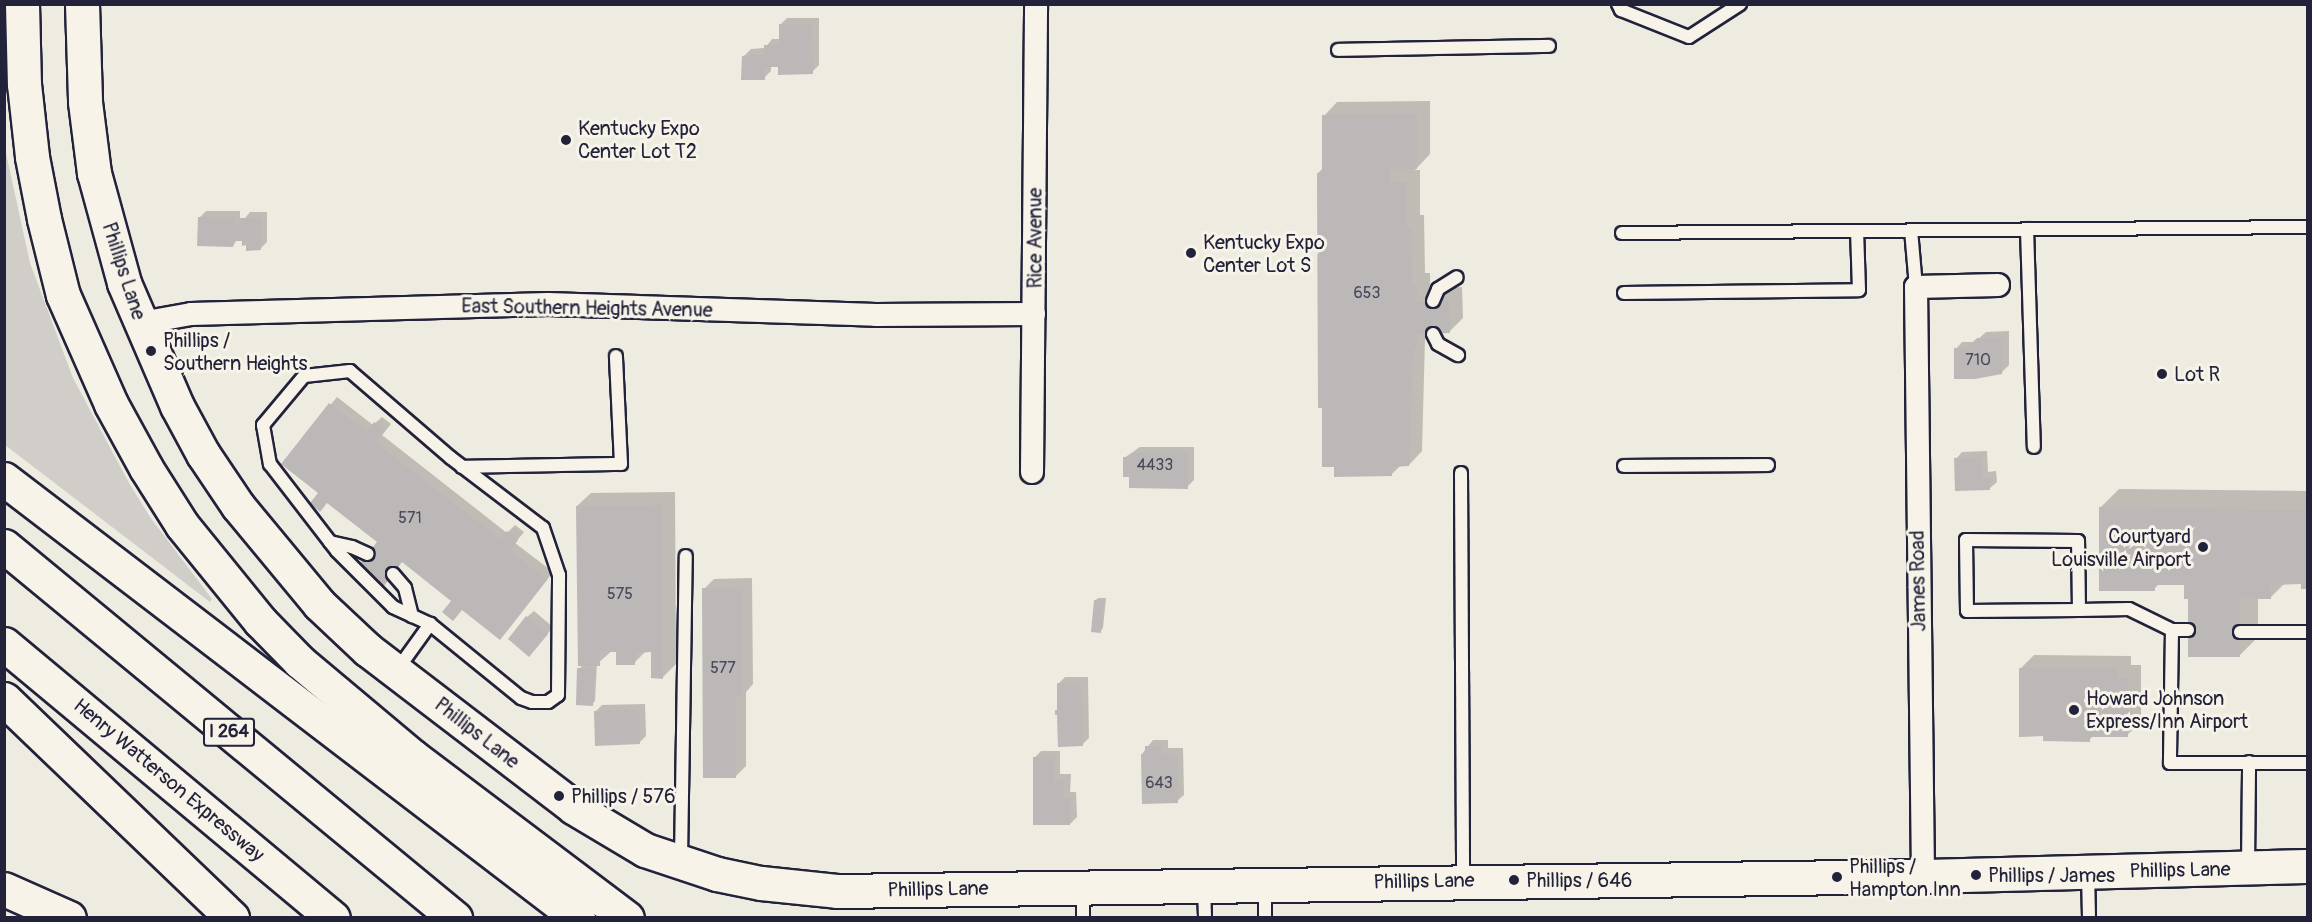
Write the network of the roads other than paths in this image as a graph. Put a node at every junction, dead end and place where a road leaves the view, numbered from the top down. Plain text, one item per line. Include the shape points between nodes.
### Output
1 (22, 4) edge
2 (82, 4) edge
3 (1036, 4) edge
4 (1618, 4) edge
5 (1740, 4) edge
6 (1549, 46) dead end
7 (1338, 50) dead end
8 (2307, 227) edge
9 (1911, 230) junction
10 (2027, 230) junction
11 (1857, 231) junction
12 (1623, 233) dead end
13 (1457, 277) dead end
14 (1998, 285) dead end
15 (1917, 287) junction
16 (1624, 292) dead end
17 (1433, 301) dead end
18 (1034, 314) junction
19 (141, 323) junction
20 (1433, 334) dead end
21 (1458, 355) dead end
22 (616, 356) dead end
23 (2034, 447) dead end
24 (1768, 465) dead end
25 (462, 466) junction
26 (1624, 466) dead end
27 (1032, 472) dead end
28 (1461, 473) dead end
29 (4, 479) edge
30 (330, 542) junction
31 (4, 546) edge
32 (368, 554) dead end
33 (686, 556) dead end
34 (393, 574) dead end
35 (2079, 609) junction
36 (412, 616) junction
37 (430, 624) junction
38 (2172, 630) junction
39 (2188, 630) dead end
40 (2240, 632) dead end
41 (2307, 632) edge
42 (4, 644) edge
43 (396, 671) junction
44 (4, 699) edge
45 (2249, 762) junction
46 (2307, 763) edge
47 (681, 863) junction
48 (2307, 866) edge
49 (2248, 868) junction
50 (2088, 872) junction
51 (1923, 876) junction
52 (1463, 881) junction
53 (1204, 884) junction
54 (1264, 884) junction
55 (1083, 886) junction
56 (4, 889) edge
57 (69, 918) edge
58 (232, 918) edge
59 (333, 918) edge
60 (455, 918) edge
61 (578, 918) edge
62 (627, 918) edge
63 (1083, 918) edge
64 (1205, 918) edge
65 (1265, 918) edge
66 (2089, 918) edge

1 - 62 main road via 24,84 32,157 63,295 111,404 182,525 260,621 300,662 403,748
2 - 19 main road, Phillips Lane via 84,102 94,173 124,283
3 - 18 street, Rice Avenue
4 - 5 lane via 1621,10 1689,37
6 - 7 lane
8 - 10 lane
9 - 10 lane
9 - 11 lane
9 - 15 lane
10 - 23 lane
11 - 12 lane
11 - 16 lane via 1859,290
13 - 17 lane via 1438,290
14 - 15 street
15 - 51 street, James Road
18 - 19 street, East Southern Heights Avenue via 744,313 548,304 191,314
18 - 27 street, Rice Avenue
19 - 43 main road, Phillips Lane via 177,406 238,506 319,604
20 - 21 lane via 1438,344
22 - 25 lane via 621,464
24 - 26 lane
25 - 30 lane via 350,371 304,376 263,425 265,445 270,464
25 - 37 lane via 543,528 559,576 558,695 548,702 521,698
28 - 52 lane
29 - 61 main road
30 - 32 lane
30 - 36 lane via 393,607
31 - 60 main road, I 264
33 - 47 lane
34 - 36 lane via 405,588
35 - 35 lane via 1968,611 1966,540 2078,541
35 - 38 lane via 2129,609
36 - 37 lane
37 - 43 lane
38 - 39 lane
38 - 45 lane via 2170,763
40 - 41 lane
42 - 59 main road, Henry Watterson Expressway
43 - 47 main road, Phillips Lane via 573,807 645,850
44 - 58 main road
45 - 46 lane
45 - 49 lane
47 - 55 main road, Phillips Lane via 761,883 837,891
48 - 49 main road, Phillips Lane
49 - 50 main road, Phillips Lane
50 - 51 main road, Phillips Lane
50 - 66 lane
51 - 52 main road, Phillips Lane
52 - 54 main road, Phillips Lane
53 - 54 main road, Phillips Lane
53 - 55 main road, Phillips Lane
53 - 64 lane
54 - 65 lane
55 - 63 lane
56 - 57 main road

